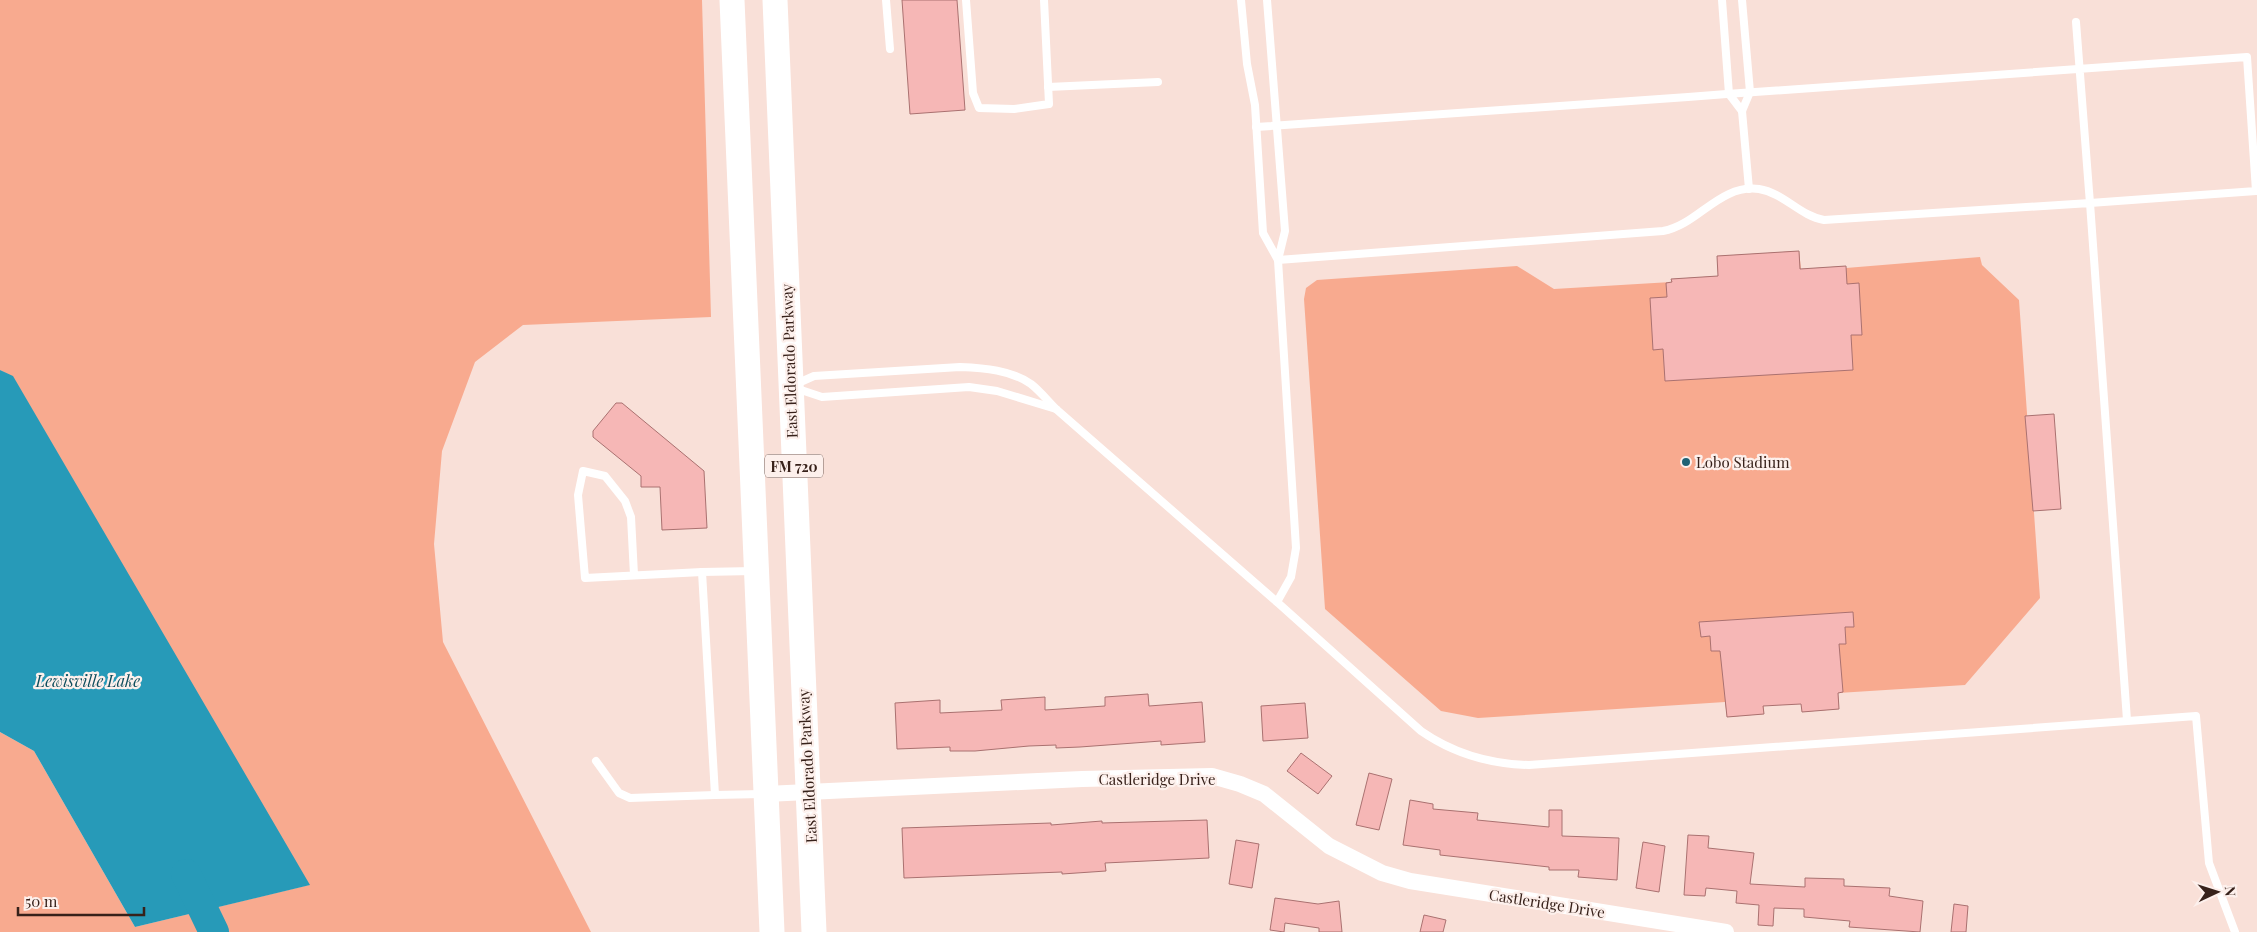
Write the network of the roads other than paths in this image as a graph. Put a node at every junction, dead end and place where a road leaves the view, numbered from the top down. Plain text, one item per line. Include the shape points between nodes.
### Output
1 (732, 0) edge
2 (775, 0) edge
3 (886, 0) edge
4 (966, 0) edge
5 (1044, 0) edge
6 (1241, 0) edge
7 (1267, 0) edge
8 (1722, 0) edge
9 (1742, 0) edge
10 (2076, 22) dead end
11 (890, 49) dead end
12 (2080, 69) junction
13 (1158, 82) dead end
14 (1048, 87) junction
15 (1750, 92) junction
16 (1729, 94) junction
17 (1742, 111) junction
18 (1278, 126) junction
19 (1256, 127) junction
20 (1749, 189) junction
21 (2090, 203) junction
22 (1278, 260) junction
23 (790, 386) junction
24 (1056, 409) junction
25 (756, 571) junction
26 (702, 572) junction
27 (634, 575) junction
28 (1277, 602) junction
29 (2127, 720) junction
30 (596, 761) dead end
31 (809, 793) junction
32 (766, 794) junction
33 (715, 795) junction
34 (772, 932) edge
35 (814, 932) edge
36 (1726, 932) edge
37 (2235, 932) edge

1 - 25 main road, FM 720
2 - 23 main road, East Eldorado Parkway / FM 720
3 - 11 lane
4 - 14 lane via 973,93 980,108 1014,109 1049,104
5 - 14 lane
6 - 19 lane
7 - 18 lane
8 - 16 lane
9 - 15 lane
10 - 12 lane
12 - 15 lane
12 - 21 lane
12 - 21 lane via 2247,57 2256,191
13 - 14 lane
15 - 16 lane
15 - 17 lane
16 - 17 lane
16 - 18 lane
17 - 20 lane
18 - 19 lane
18 - 22 lane via 1285,231
19 - 22 lane via 1263,233
20 - 21 lane via 1765,190 1809,216 1824,220
20 - 22 lane via 1722,196 1689,222 1663,231
21 - 29 lane
22 - 28 lane via 1296,548 1291,577
23 - 24 lane via 822,397 969,387 997,391
23 - 24 lane via 814,376 982,368 1018,377 1032,385
23 - 31 main road, East Eldorado Parkway / FM 720
24 - 28 lane
25 - 26 lane
25 - 32 main road, FM 720
26 - 27 lane
26 - 33 lane
27 - 27 lane via 585,578 578,495 583,471 605,476 625,501 632,517
28 - 29 lane via 1421,731 1460,753 1502,764
29 - 37 lane via 2196,716 2207,852
30 - 33 lane via 619,793 630,798
31 - 32 street, Castleridge Drive
31 - 35 main road, East Eldorado Parkway / FM 720
31 - 36 street, Castleridge Drive via 1212,776 1264,794 1329,846 1382,874
32 - 33 lane
32 - 34 main road, FM 720

